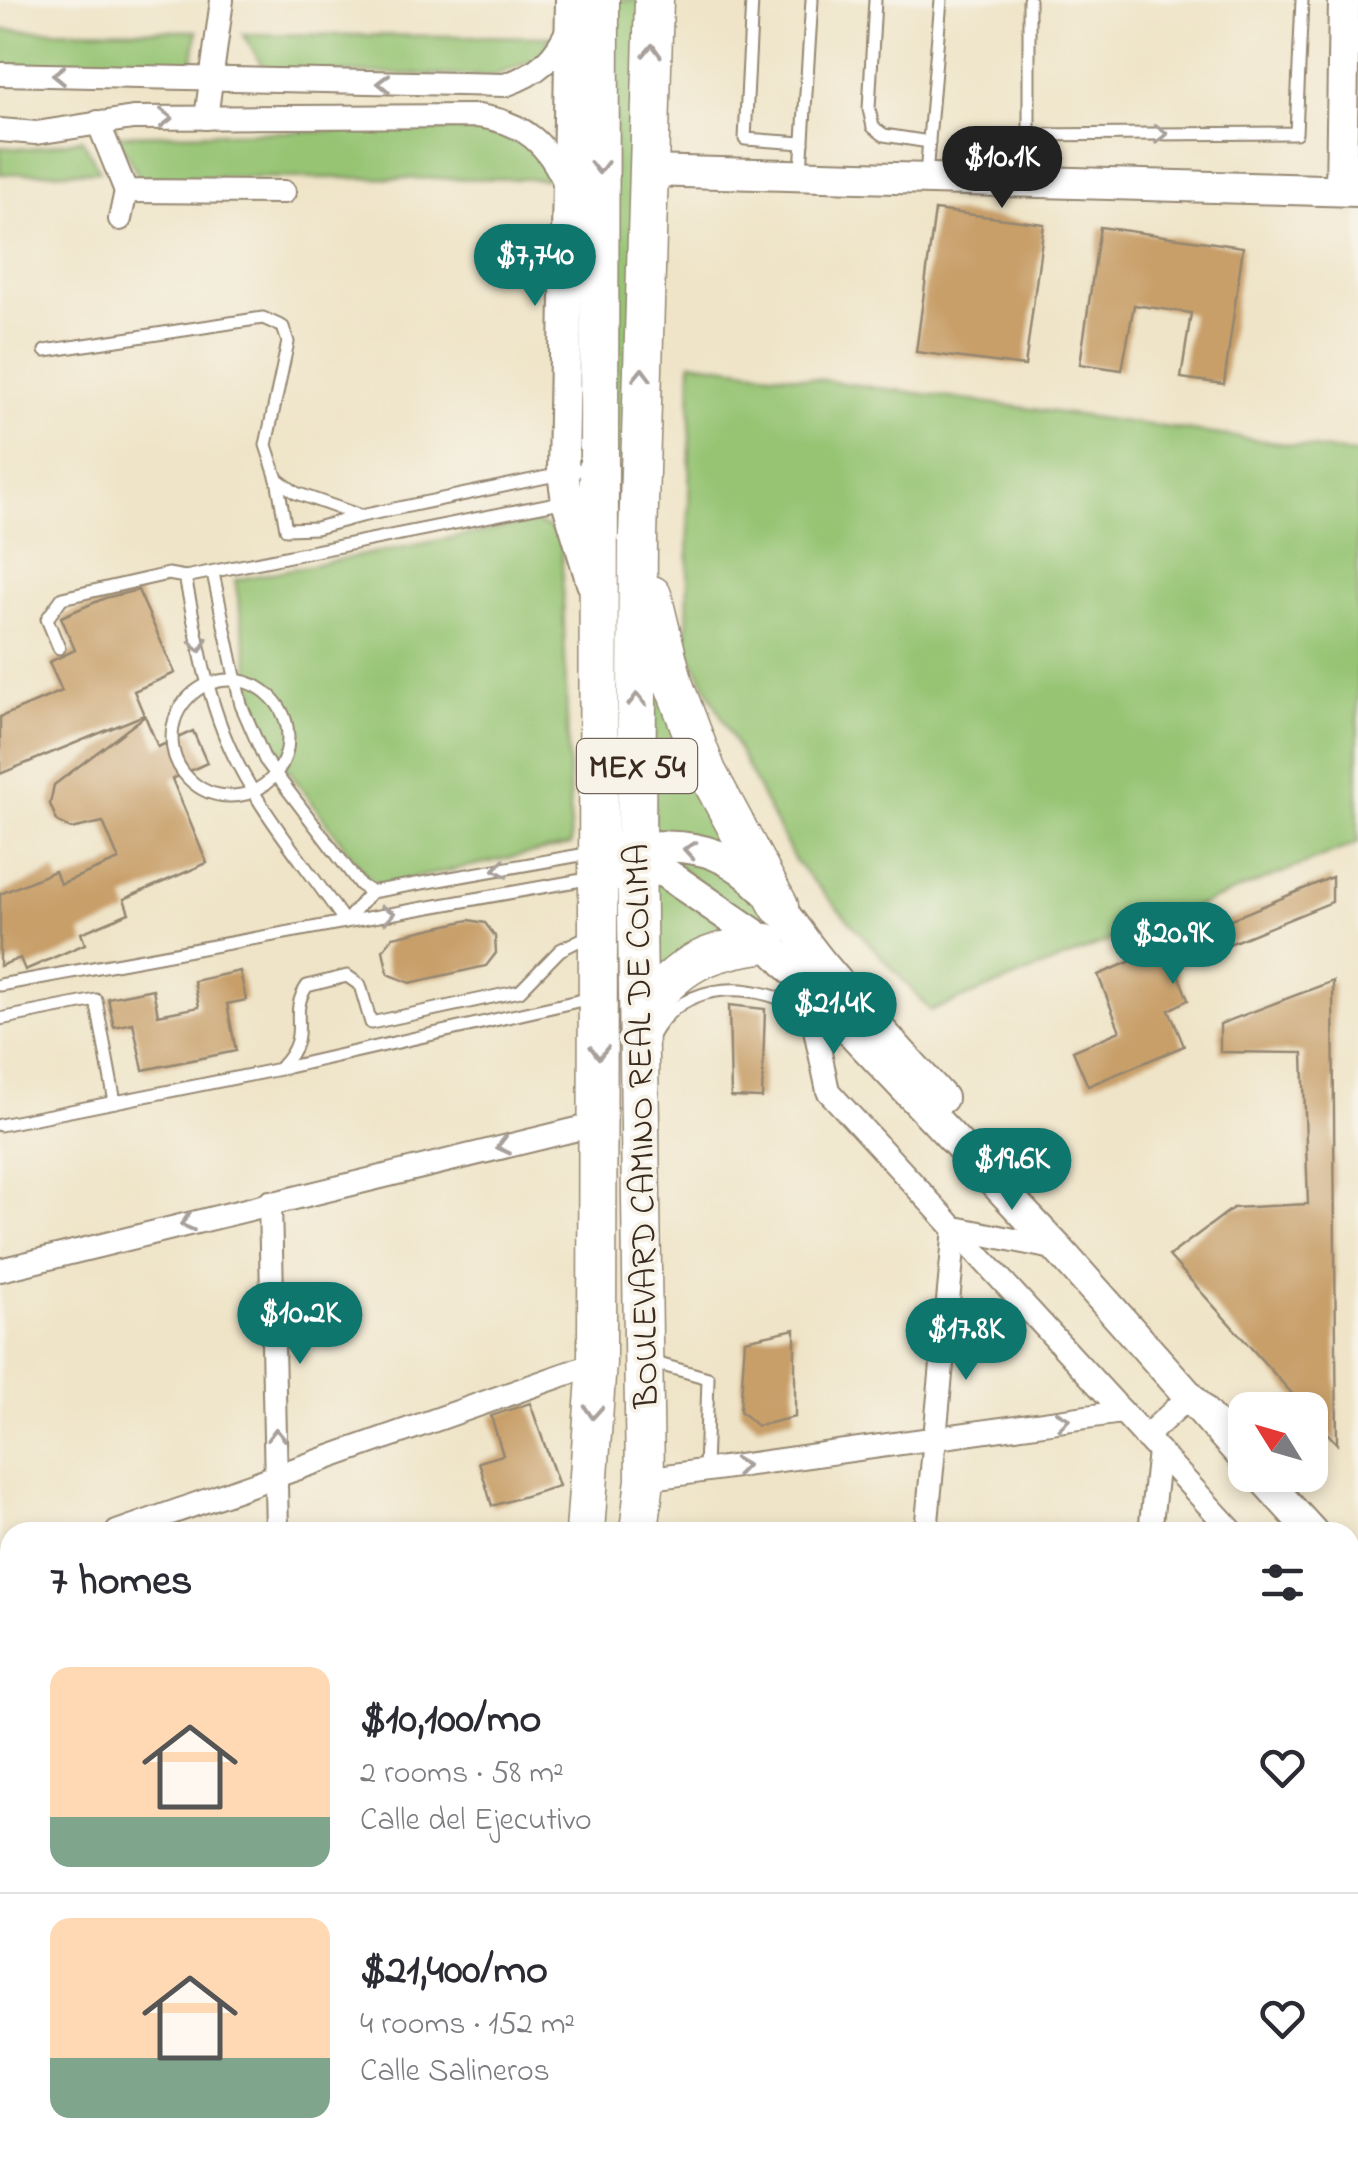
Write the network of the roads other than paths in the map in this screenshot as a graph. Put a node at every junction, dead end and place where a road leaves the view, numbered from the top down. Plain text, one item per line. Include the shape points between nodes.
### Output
1 (222, 0) edge
2 (654, 0) edge
3 (752, 0) edge
4 (812, 0) edge
5 (875, 0) edge
6 (941, 0) edge
7 (1029, 0) edge
8 (1302, 0) edge
9 (1344, 0) edge
10 (1358, 0) edge
11 (580, 8) edge
12 (0, 74) edge
13 (210, 79) junction
14 (206, 118) junction
15 (98, 122) junction
16 (0, 130) edge
17 (929, 142) junction
18 (803, 143) junction
19 (647, 171) junction
20 (801, 176) junction
21 (926, 179) junction
22 (566, 186) junction
23 (126, 190) junction
24 (1349, 190) edge
25 (284, 192) dead end
26 (120, 219) dead end
27 (44, 351) dead end
28 (277, 480) junction
29 (582, 484) junction
30 (361, 516) junction
31 (638, 538) junction
32 (213, 573) junction
33 (185, 577) junction
34 (59, 648) dead end
35 (236, 680) junction
36 (207, 684) junction
37 (274, 776) junction
38 (255, 792) junction
39 (637, 860) junction
40 (596, 864) junction
41 (371, 892) junction
42 (779, 906) junction
43 (345, 922) junction
44 (598, 931) junction
45 (767, 943) junction
46 (0, 986) edge
47 (600, 996) junction
48 (818, 1009) junction
49 (641, 1011) junction
50 (0, 1019) edge
51 (641, 1060) junction
52 (280, 1068) junction
53 (115, 1102) junction
54 (598, 1124) junction
55 (0, 1125) edge
56 (270, 1202) junction
57 (954, 1228) junction
58 (1058, 1250) junction
59 (0, 1270) edge
60 (644, 1360) junction
61 (597, 1364) junction
62 (1189, 1396) junction
63 (1122, 1412) junction
64 (934, 1439) junction
65 (1228, 1440) edge
66 (1152, 1444) junction
67 (705, 1471) junction
68 (276, 1476) junction
69 (645, 1480) junction
70 (1276, 1492) edge
71 (152, 1522) edge
72 (277, 1522) edge
73 (586, 1522) edge
74 (640, 1522) edge
75 (927, 1522) edge
76 (1150, 1522) edge
77 (1224, 1522) edge
78 (1303, 1522) edge

1 - 13 street
19 -> 2 main road, BOULEVARD CAMINO REAL DE COLIMA / MEX 54
3 - 18 lane via 745,139
4 - 18 lane
5 - 17 lane via 873,128
6 - 17 lane
7 -> 8 lane via 1028,135 1296,132
9 - 10 lane
9 - 24 street
11 -> 13 street via 547,64 505,85
11 - 22 street
11 -> 29 main road, BOULEVARD CAMINO REAL DE COLIMA / MEX 54
13 -> 12 street
13 - 14 street
15 -> 14 street
14 - 22 street via 502,119 542,144
15 - 16 street
15 - 23 street
17 - 21 lane
18 - 20 lane
19 - 20 street
31 -> 19 main road, BOULEVARD CAMINO REAL DE COLIMA / MEX 54
20 - 21 street
21 - 24 street
22 - 29 street
23 - 25 street
23 - 26 street
27 - 28 lane via 263,318 283,326 288,342 266,445
28 - 30 lane
28 - 30 lane via 286,529
29 - 30 lane
29 - 32 lane
29 - 40 main road, BOULEVARD CAMINO REAL DE COLIMA / MEX 54 via 598,604
39 -> 31 main road, BOULEVARD CAMINO REAL DE COLIMA / MEX 54
31 - 42 main road via 674,686 707,772
32 - 33 lane
32 - 35 lane
33 - 34 lane via 168,574 62,598 48,618
33 -> 36 lane
35 - 36 lane
35 - 37 lane
35 - 37 lane via 253,684 280,708 288,743
36 - 38 lane via 225,738
36 - 38 lane via 179,708 171,745 176,762 186,778 218,796
37 - 38 lane
37 - 41 lane
38 - 43 lane
39 - 40 street
42 -> 39 street via 716,856 687,848
39 - 45 street
39 - 49 main road, BOULEVARD CAMINO REAL DE COLIMA / MEX 54
40 -> 41 lane
43 -> 40 lane
40 - 44 main road, BOULEVARD CAMINO REAL DE COLIMA / MEX 54
41 - 43 lane
42 - 58 street via 820,962 1042,1210
43 - 46 lane
44 - 47 main road, BOULEVARD CAMINO REAL DE COLIMA / MEX 54
44 - 52 lane via 560,950 520,990 371,1024 360,985 348,976 306,986 297,1000 301,1038
45 - 48 street
45 - 49 main road via 722,950 676,971
47 - 52 lane
47 -> 54 main road, BOULEVARD CAMINO REAL DE COLIMA / MEX 54
48 - 51 lane via 736,988 690,996 662,1018
48 - 57 street via 828,1091
48 - 58 street
49 - 51 main road, BOULEVARD CAMINO REAL DE COLIMA / MEX 54
50 - 53 lane via 96,1000
51 - 60 main road, BOULEVARD CAMINO REAL DE COLIMA / MEX 54
52 - 53 lane
53 - 55 lane
54 -> 56 street
54 - 61 main road, BOULEVARD CAMINO REAL DE COLIMA / MEX 54
56 -> 59 street
68 -> 56 street
57 - 58 street
57 - 63 street
57 - 64 street
58 - 62 street
60 - 67 lane via 708,1378
60 - 69 main road, BOULEVARD CAMINO REAL DE COLIMA / MEX 54
61 - 68 street
61 -> 73 main road, BOULEVARD CAMINO REAL DE COLIMA / MEX 54
62 - 65 street
62 - 66 street
64 -> 63 street
63 - 66 street
67 -> 64 street
64 - 75 street
66 - 76 street
66 - 77 street
67 - 69 street
68 - 71 street
68 - 72 street
69 - 74 main road, BOULEVARD CAMINO REAL DE COLIMA / MEX 54
70 - 78 street

